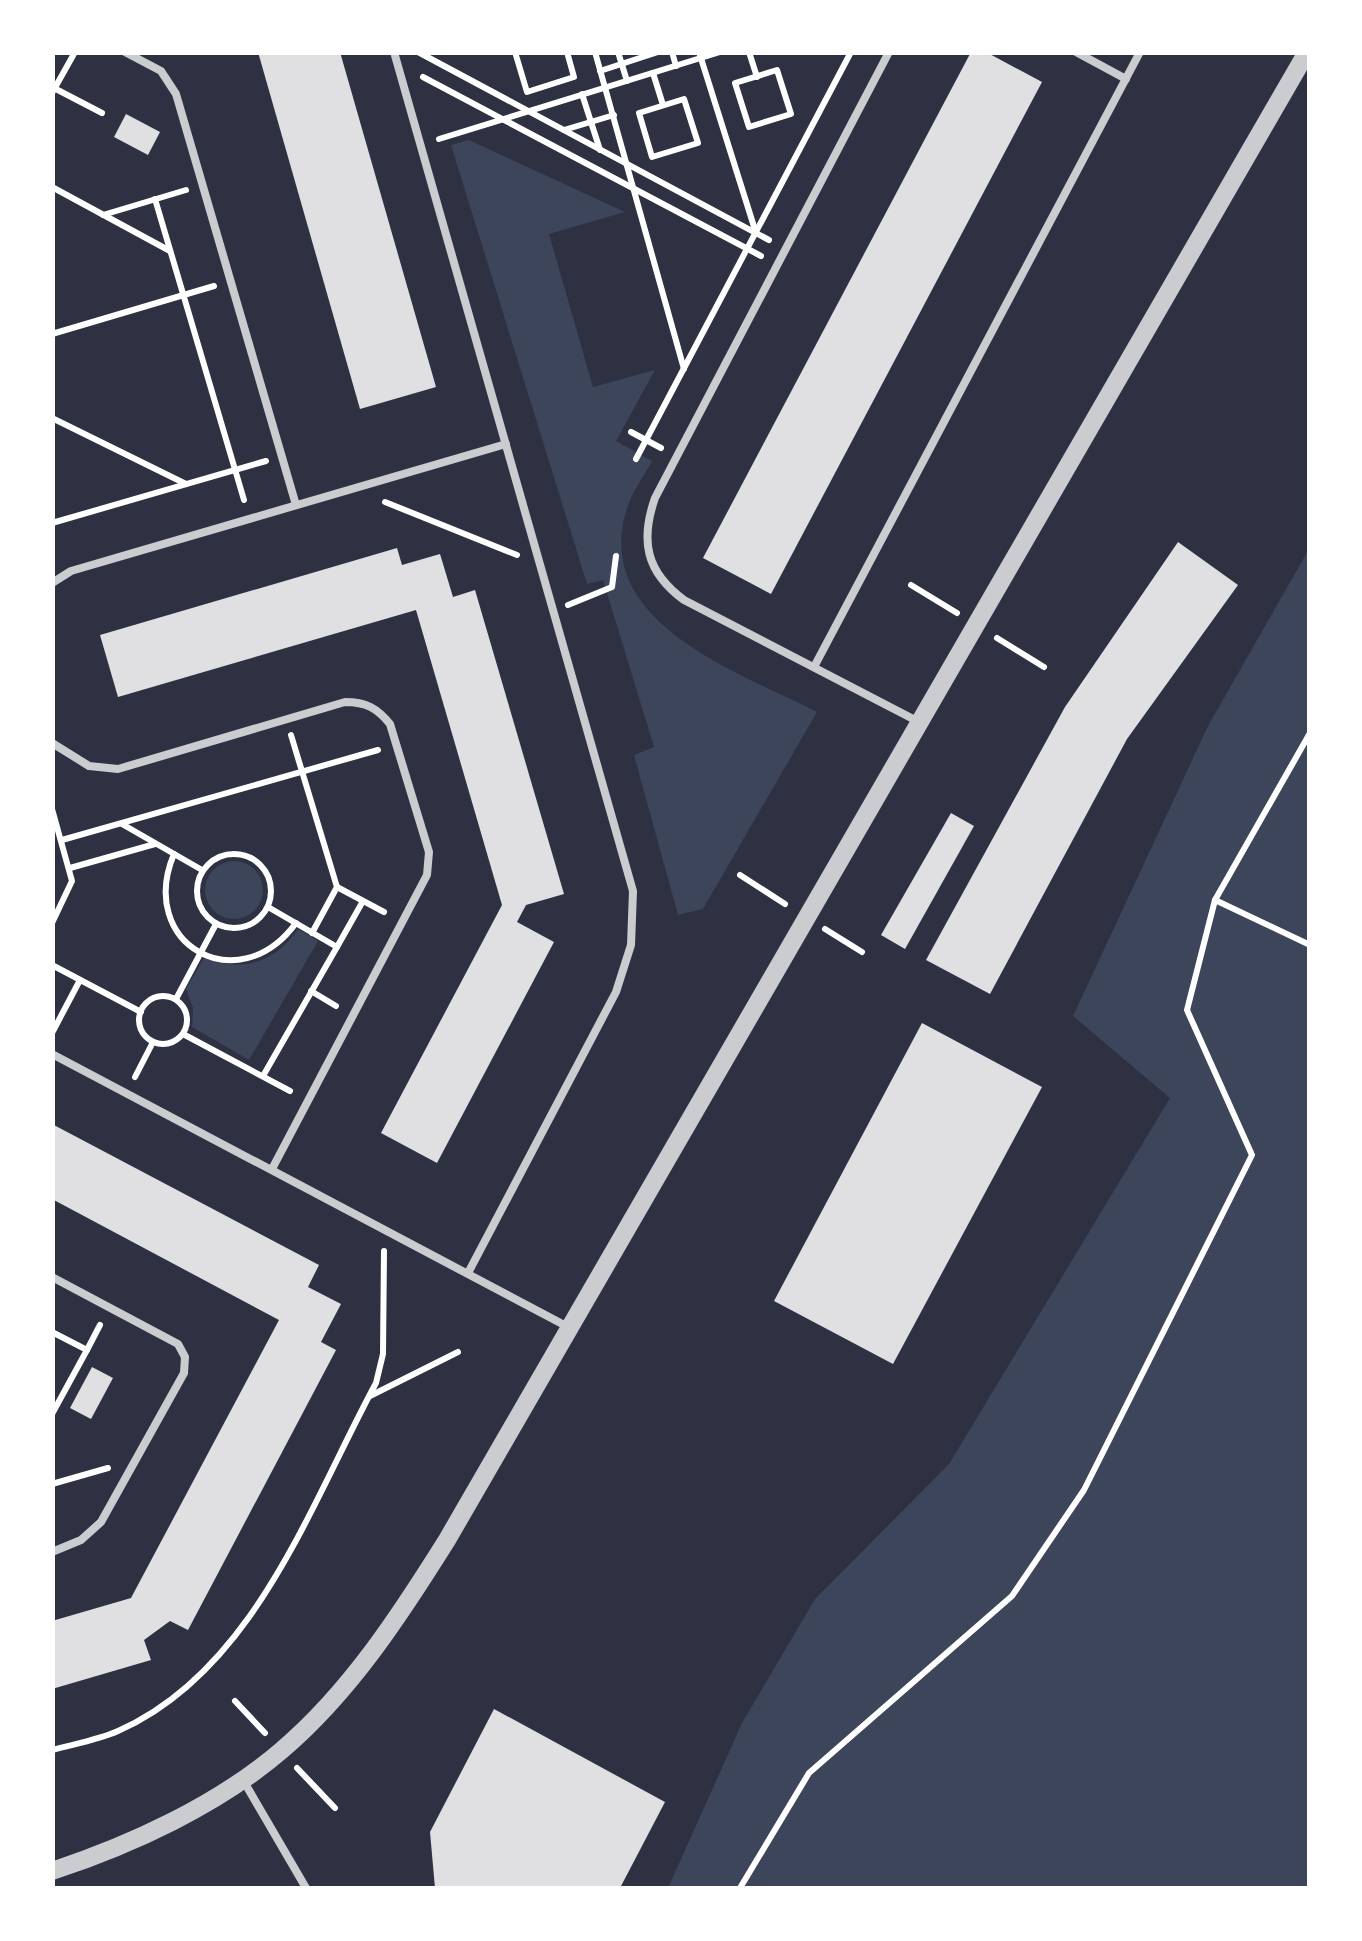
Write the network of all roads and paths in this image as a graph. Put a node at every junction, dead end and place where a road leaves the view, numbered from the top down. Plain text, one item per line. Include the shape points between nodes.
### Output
1 (75, 52) edge
2 (125, 52) edge
3 (394, 52) edge
4 (418, 52) edge
5 (514, 52) edge
6 (577, 52) edge
7 (595, 52) edge
8 (618, 52) edge
9 (658, 52) edge
10 (672, 52) edge
11 (720, 52) edge
12 (749, 52) edge
13 (852, 52) edge
14 (889, 52) edge
15 (1076, 52) edge
16 (1140, 52) edge
17 (1308, 52) edge
18 (567, 54) edge
19 (700, 55) edge
20 (622, 64) junction
21 (676, 66) junction
22 (600, 70) junction
23 (412, 72) dead end
24 (653, 73) junction
25 (756, 77) junction
26 (1126, 79) junction
27 (627, 81) junction
28 (606, 87) junction
29 (53, 89) edge
30 (582, 94) junction
31 (663, 106) junction
32 (528, 112) junction
33 (102, 113) dead end
34 (614, 116) junction
35 (502, 119) junction
36 (591, 122) junction
37 (563, 130) junction
38 (419, 145) junction
39 (600, 150) junction
40 (629, 165) junction
41 (201, 185) junction
42 (52, 187) edge
43 (632, 188) junction
44 (155, 199) junction
45 (103, 215) junction
46 (756, 233) junction
47 (747, 249) junction
48 (172, 252) junction
49 (230, 282) junction
50 (184, 296) junction
51 (53, 331) edge
52 (684, 369) junction
53 (52, 380) edge
54 (52, 418) edge
55 (631, 432) dead end
56 (646, 440) junction
57 (506, 444) junction
58 (282, 456) junction
59 (677, 456) junction
60 (636, 459) dead end
61 (235, 470) junction
62 (187, 484) junction
63 (351, 489) junction
64 (296, 505) junction
65 (250, 519) junction
66 (52, 524) edge
67 (616, 556) dead end
68 (542, 565) junction
69 (52, 583) edge
70 (555, 610) junction
71 (814, 667) junction
72 (286, 720) junction
73 (919, 722) junction
74 (1310, 733) edge
75 (52, 743) edge
76 (396, 745) junction
77 (302, 772) junction
78 (52, 809) edge
79 (120, 823) junction
80 (62, 840) junction
81 (156, 843) junction
82 (174, 854) junction
83 (70, 868) junction
84 (202, 870) junction
85 (337, 886) junction
86 (1215, 900) junction
87 (363, 901) junction
88 (268, 907) junction
89 (403, 922) junction
90 (52, 923) edge
91 (216, 924) junction
92 (296, 924) junction
93 (312, 933) junction
94 (1310, 945) edge
95 (336, 947) junction
96 (200, 954) junction
97 (52, 965) edge
98 (80, 980) junction
99 (176, 999) junction
100 (140, 1012) junction
101 (52, 1033) edge
102 (183, 1034) junction
103 (154, 1042) junction
104 (52, 1054) edge
105 (262, 1076) junction
106 (127, 1093) junction
107 (308, 1100) junction
108 (272, 1170) junction
109 (385, 1230) junction
110 (468, 1274) junction
111 (52, 1277) edge
112 (570, 1328) junction
113 (52, 1332) edge
114 (458, 1352) dead end
115 (369, 1397) junction
116 (52, 1414) edge
117 (138, 1459) junction
118 (52, 1484) edge
119 (52, 1552) edge
120 (52, 1750) edge
121 (242, 1778) junction
122 (52, 1871) edge
123 (306, 1888) edge
124 (740, 1888) edge

1 - 29 path
2 - 41 lane via 169,82
3 - 38 lane
4 - 32 path
5 - 18 path via 526,92 574,77
6 - 18 path
7 - 22 path
8 - 20 path
9 - 20 path
10 - 21 path
11 - 19 path
12 - 25 path
13 - 46 path
14 - 59 lane
15 - 26 lane
16 - 26 lane
17 - 73 street
19 - 21 path
19 - 46 path
20 - 22 path
20 - 27 path
21 - 24 path
22 - 28 path
23 - 35 path
24 - 27 path
24 - 31 path
25 - 25 path via 778,70 791,114 748,127 735,83
26 - 71 lane
27 - 28 path
28 - 30 path
28 - 34 path
29 - 33 path
30 - 32 path
30 - 36 path
31 - 31 path via 684,99 698,143 652,157 639,113
32 - 35 path
32 - 37 path
34 - 36 path
34 - 40 path
35 - 38 path
35 - 43 path
36 - 37 path
36 - 39 path
37 - 39 path
38 - 57 lane
39 - 40 path
40 - 43 path
40 - 46 path
41 - 44 path
41 - 49 lane
42 - 45 path
43 - 47 path
43 - 52 path
44 - 45 path
44 - 48 path
45 - 48 path
46 - 47 path
47 - 52 path
48 - 50 path
49 - 50 path
49 - 58 lane
50 - 51 path
50 - 61 path
51 - 53 path
52 - 56 path
54 - 62 path
55 - 56 path
56 - 59 path
56 - 60 path
57 - 63 lane
57 - 68 lane
58 - 61 path
58 - 64 lane
59 - 71 lane via 647,522 645,547 653,568 684,600
61 - 62 path
61 - 65 path
62 - 66 path
63 - 64 lane
63 - 68 path
64 - 65 lane
65 - 69 lane via 71,571
67 - 70 path via 612,587
68 - 70 lane
70 - 110 lane via 633,891 630,945 616,992
71 - 73 lane
72 - 75 lane via 118,770 89,766
72 - 76 lane via 363,702 390,724
72 - 77 path
73 - 112 street
74 - 86 path
76 - 77 path
76 - 89 lane via 429,862
77 - 79 path
77 - 85 path
78 - 80 path
79 - 80 path
79 - 81 path
80 - 83 path
81 - 82 path
81 - 83 path
82 - 84 path
82 - 96 path via 165,875 166,910 182,940
83 - 90 path via 71,889
84 - 88 path via 225,854 253,858 270,880
84 - 91 path via 196,894
85 - 87 path
85 - 93 path
86 - 94 path
86 - 124 path via 1187,1010 1252,1155 1084,1490 1012,1596 809,1773
87 - 89 path
87 - 95 path
88 - 91 path via 240,928
88 - 92 path
89 - 107 lane
91 - 96 path
92 - 93 path
92 - 96 path via 265,954 244,961
93 - 95 path
95 - 105 path
96 - 99 path
97 - 98 path
98 - 100 path
98 - 101 path
99 - 100 path via 155,997
99 - 102 path via 186,1012
100 - 103 path via 140,1026
102 - 103 path via 166,1044
102 - 105 path
103 - 106 path
104 - 106 lane
105 - 107 path
106 - 108 lane
107 - 108 lane
108 - 109 lane
109 - 110 lane
109 - 115 path via 383,1354
110 - 112 lane
111 - 117 lane via 178,1344 185,1357 184,1372
112 - 121 street via 396,1620 333,1698
113 - 116 path via 87,1350
114 - 115 path
115 - 120 path via 267,1588 216,1660 171,1700 118,1731
117 - 118 path
117 - 119 lane via 102,1522 82,1540
121 - 122 street via 163,1825
121 - 123 lane

